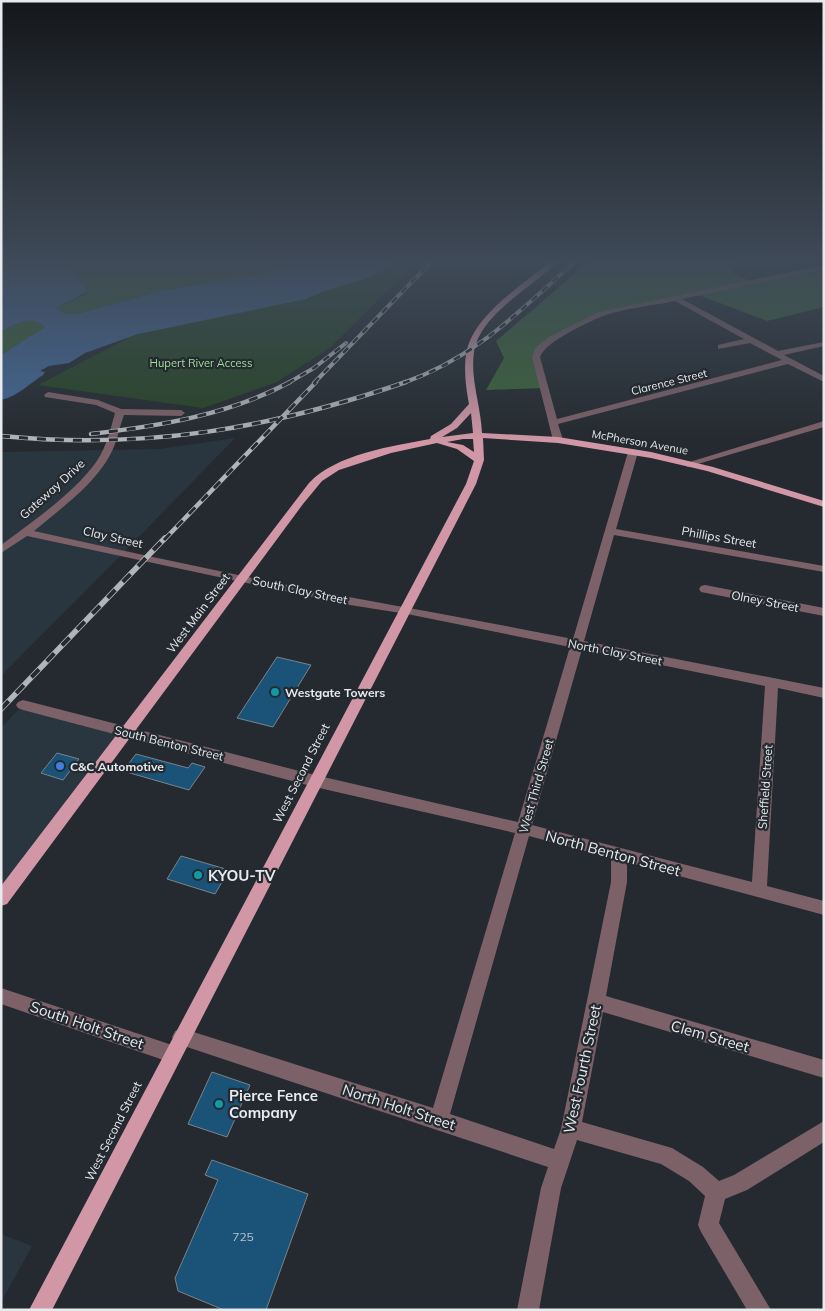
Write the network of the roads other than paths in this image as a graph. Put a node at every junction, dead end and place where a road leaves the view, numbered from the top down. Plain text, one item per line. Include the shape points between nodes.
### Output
1 (486, 321) edge
2 (586, 321) edge
3 (718, 321) edge
4 (752, 340) junction
5 (824, 344) edge
6 (721, 347) dead end
7 (776, 354) junction
8 (790, 361) junction
9 (824, 380) edge
10 (48, 395) dead end
11 (473, 405) junction
12 (120, 412) junction
13 (181, 413) dead end
14 (554, 422) junction
15 (824, 424) edge
16 (478, 435) junction
17 (558, 440) junction
18 (421, 444) junction
19 (633, 452) junction
20 (479, 460) junction
21 (688, 464) junction
22 (824, 504) edge
23 (610, 531) junction
24 (26, 532) junction
25 (1, 550) edge
26 (195, 568) joint
27 (824, 570) edge
28 (242, 578) junction
29 (705, 589) dead end
30 (407, 610) junction
31 (824, 612) edge
32 (577, 644) junction
33 (772, 683) junction
34 (824, 693) edge
35 (23, 705) dead end
36 (126, 732) junction
37 (315, 781) junction
38 (524, 829) junction
39 (619, 856) junction
40 (759, 891) junction
41 (1, 899) edge
42 (824, 908) edge
43 (1, 996) edge
44 (596, 1002) junction
45 (176, 1045) junction
46 (824, 1069) edge
47 (439, 1120) junction
48 (571, 1129) junction
49 (824, 1131) edge
50 (559, 1161) junction
51 (716, 1192) junction
52 (40, 1310) edge
53 (528, 1310) edge
54 (760, 1310) edge

1 - 11 main road, West Second Street via 477,332 470,352
2 - 14 street via 539,349 536,357
3 - 4 street
4 - 6 street
4 - 7 street
5 - 7 street
7 - 8 street
8 - 9 street
8 - 14 street, Clarence Street
10 - 12 street via 98,403
11 - 16 main road, West Second Street
11 - 18 main road via 454,426
12 - 13 street
12 - 24 street, Gateway Drive via 107,451 92,473
14 - 17 street
15 - 21 street, McPherson Avenue
16 - 17 main road, McPherson Avenue
16 - 18 main road, West Main Street
16 - 20 main road, West Second Street
17 - 19 main road, McPherson Avenue
18 - 20 main road via 452,444
18 - 28 main road, West Main Street via 342,465 321,476
19 - 21 main road, McPherson Avenue
19 - 23 street, West Third Street
20 - 30 main road, West Second Street via 462,503
21 - 22 main road
23 - 27 street, Phillips Street
23 - 32 street, West Third Street
24 - 25 street, Gateway Drive
24 - 26 street, Clay Street
26 - 28 street, South Clay Street
28 - 30 street, South Clay Street
28 - 36 main road, West Main Street
29 - 31 street, Olney Street
30 - 32 street, North Clay Street
30 - 37 main road, West Second Street
32 - 33 street, North Clay Street
32 - 38 street, West Third Street
33 - 34 street, North Clay Street
33 - 40 street, Sheffield Street
35 - 36 street, South Benton Street
36 - 37 street, South Benton Street
36 - 41 main road, West Main Street
37 - 38 street, North Benton Street
37 - 45 main road, West Second Street
38 - 39 street, North Benton Street
38 - 47 street, West Third Street
39 - 40 street, North Benton Street
39 - 44 street, West Fourth Street via 619,882
40 - 42 street, North Benton Street
43 - 45 street, South Holt Street
44 - 46 street, Clem Street
44 - 48 street, West Fourth Street
45 - 47 street, North Holt Street
45 - 52 main road, West Second Street
47 - 50 street, North Holt Street
48 - 50 street, West Fourth Street
48 - 51 street via 665,1155 696,1174
49 - 51 street via 740,1183
50 - 53 street, West Fourth Street
51 - 54 street via 708,1225

